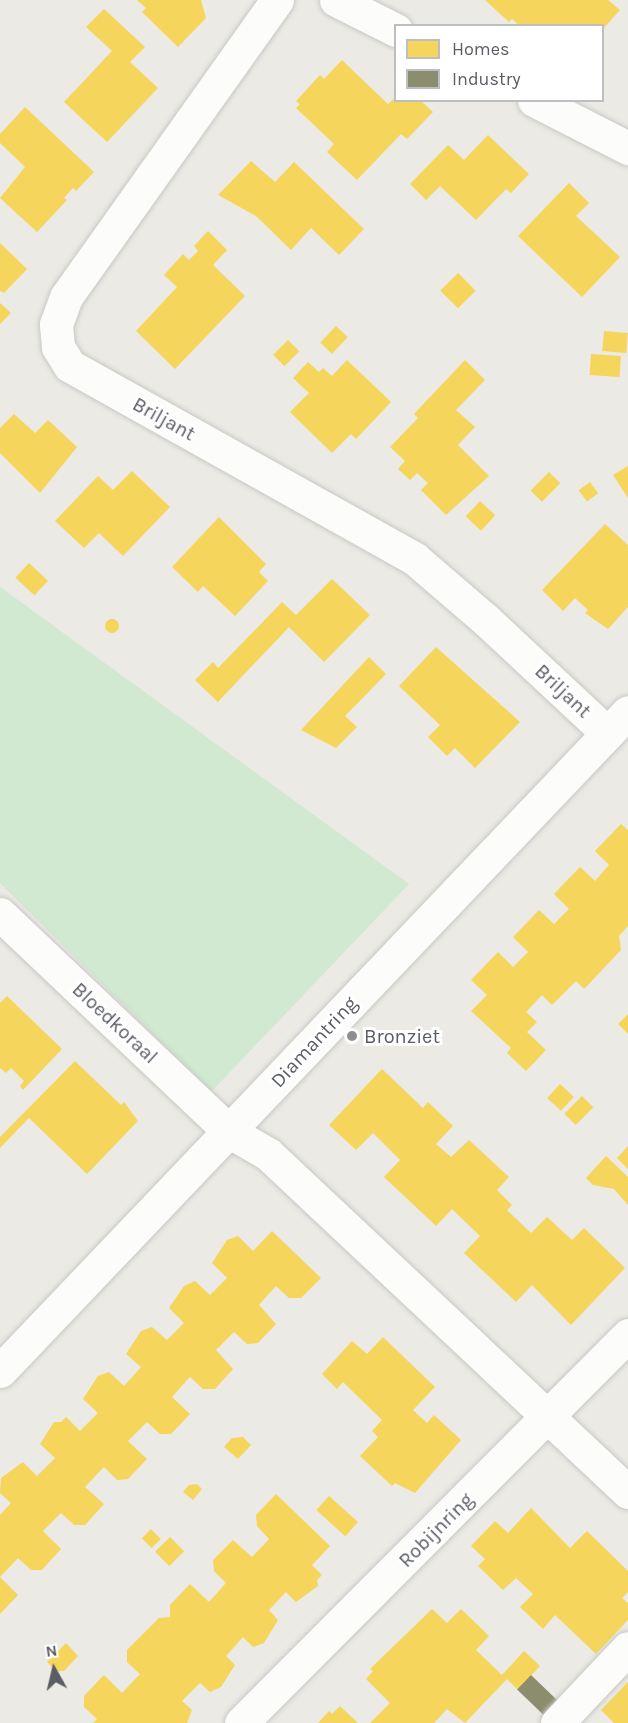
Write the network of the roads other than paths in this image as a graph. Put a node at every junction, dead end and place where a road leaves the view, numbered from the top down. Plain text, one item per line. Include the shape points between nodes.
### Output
1 (277, 0) edge
2 (336, 0) edge
3 (394, 29) edge
4 (538, 102) edge
5 (628, 148) edge
6 (617, 722) edge
7 (0, 914) edge
8 (230, 1132) junction
9 (628, 1335) edge
10 (0, 1371) edge
11 (547, 1420) junction
12 (628, 1492) edge
13 (628, 1648) edge
14 (241, 1723) edge
15 (557, 1723) edge

1 - 6 street, Briljant via 66,297 56,324 58,347 70,366 415,560
2 - 3 street
4 - 5 street
6 - 8 street, Diamantring
7 - 8 street, Bloedkoraal
8 - 10 street, Diamantring
8 - 11 street via 268,1154
9 - 11 street, Robijnring
11 - 12 street
11 - 14 street, Robijnring
13 - 15 street

